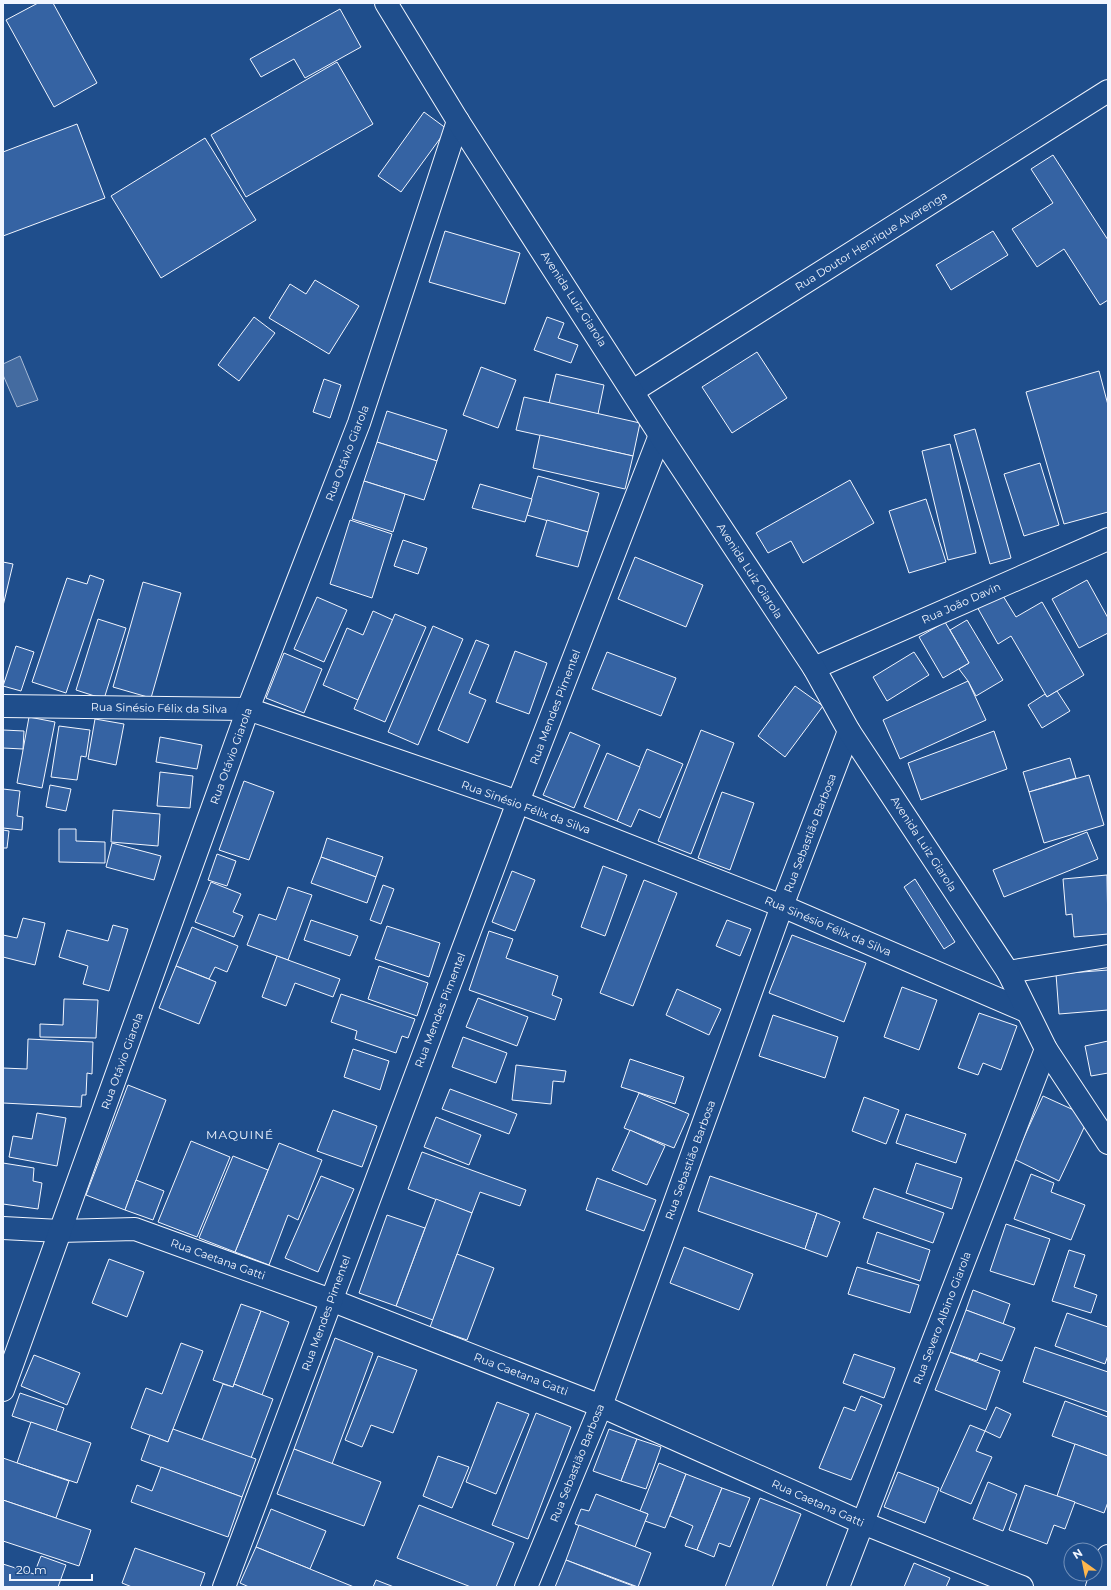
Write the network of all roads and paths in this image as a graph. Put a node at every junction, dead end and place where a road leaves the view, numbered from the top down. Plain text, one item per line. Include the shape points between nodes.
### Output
1 (386, 3) edge
2 (1108, 91) edge
3 (458, 121) junction
4 (633, 391) junction
5 (660, 435) junction
6 (1108, 539) edge
7 (814, 668) junction
8 (3, 706) edge
9 (248, 709) junction
10 (849, 731) junction
11 (518, 802) junction
12 (782, 906) junction
13 (1108, 956) edge
14 (1008, 972) junction
15 (1026, 1011) junction
16 (1046, 1049) junction
17 (1108, 1143) edge
18 (3, 1228) edge
19 (60, 1231) junction
20 (331, 1300) junction
21 (3, 1390) edge
22 (601, 1406) junction
23 (863, 1523) junction
24 (1108, 1556) edge
25 (224, 1587) edge
26 (526, 1587) edge
27 (838, 1587) edge
28 (1022, 1587) edge
29 (1097, 1587) edge

1 - 3 street, Avenida Luiz Giarola
2 - 4 street, Rua Doutor Henrique Alvarenga
3 - 4 street, Avenida Luiz Giarola
3 - 9 street, Rua Otávio Giarola via 359,423
4 - 5 street, Avenida Luiz Giarola
5 - 7 street, Avenida Luiz Giarola
5 - 11 street, Rua Mendes Pimentel
6 - 7 street, Rua João Davin
7 - 10 street, Avenida Luiz Giarola
8 - 9 street, Rua Sinésio Félix da Silva
9 - 11 street, Rua Sinésio Félix da Silva
9 - 19 street, Rua Otávio Giarola
10 - 12 street, Rua Sebastião Barbosa
10 - 14 street, Avenida Luiz Giarola
11 - 12 street, Rua Sinésio Félix da Silva
11 - 20 street, Rua Mendes Pimentel
12 - 15 street, Rua Sinésio Félix da Silva
12 - 22 street, Rua Sebastião Barbosa
13 - 14 street
14 - 15 street, Avenida Luiz Giarola
15 - 16 street, Avenida Luiz Giarola
16 - 17 street, Avenida Luiz Giarola
16 - 23 street, Rua Severo Albino Giarola
18 - 19 street, Rua Caetana Gatti
19 - 20 street, Rua Caetana Gatti via 134,1228
19 - 21 street, Rua Otávio Giarola
20 - 22 street, Rua Caetana Gatti
20 - 25 street, Rua Mendes Pimentel
22 - 23 street, Rua Caetana Gatti
22 - 26 street, Rua Sebastião Barbosa
23 - 27 street, Rua Severo Albino Giarola
23 - 28 street, Rua Caetana Gatti
24 - 29 street

